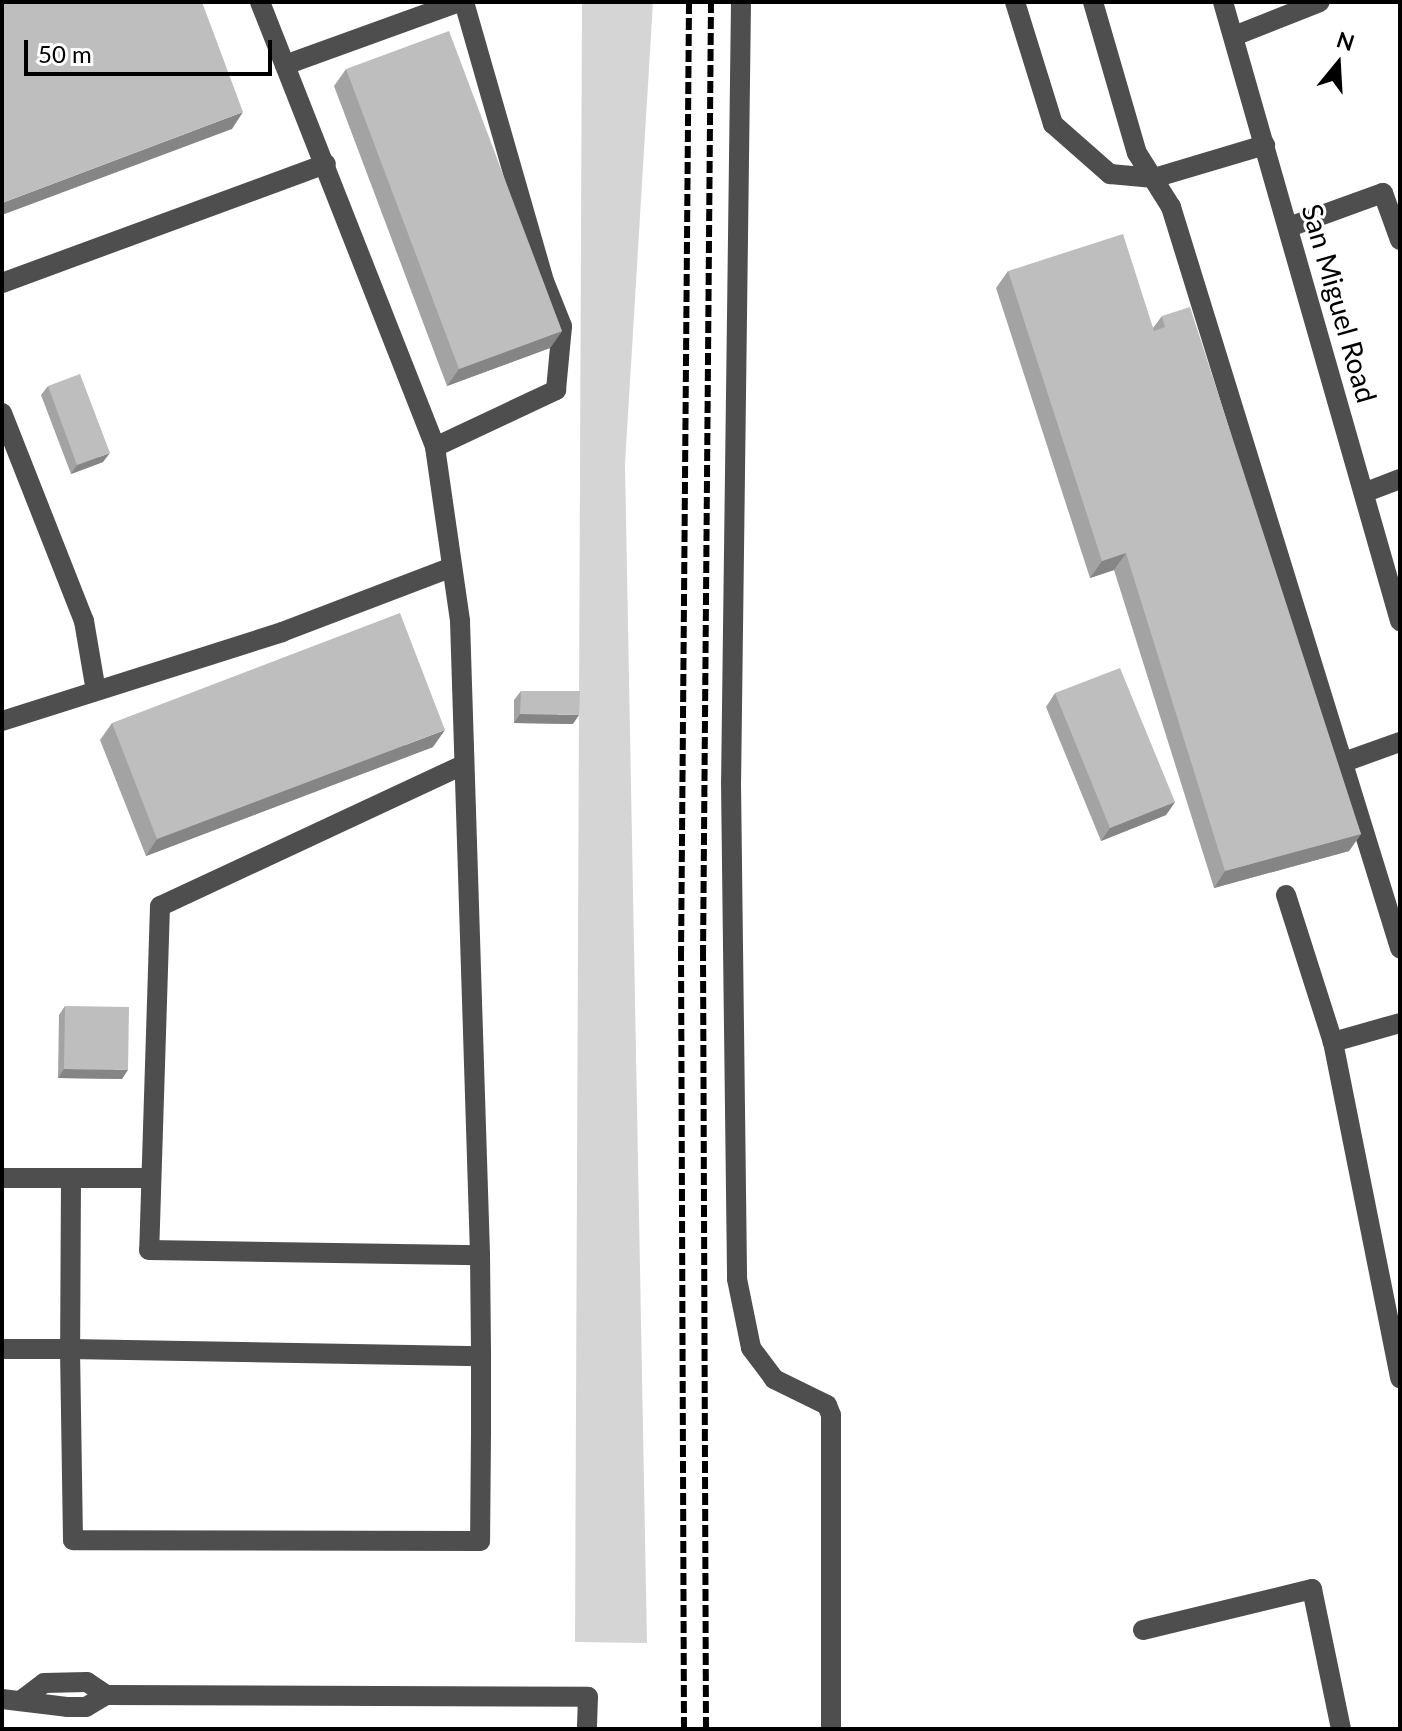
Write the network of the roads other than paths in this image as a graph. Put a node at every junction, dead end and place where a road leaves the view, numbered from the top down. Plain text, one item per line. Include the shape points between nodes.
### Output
1 (260, 2) edge
2 (462, 2) edge
3 (741, 2) edge
4 (1015, 2) edge
5 (1093, 2) edge
6 (1223, 2) edge
7 (1320, 2) edge
8 (1234, 36) junction
9 (285, 65) junction
10 (1265, 145) junction
11 (326, 164) junction
12 (1154, 178) junction
13 (1289, 227) junction
14 (1400, 240) edge
15 (2, 283) edge
16 (2, 413) edge
17 (435, 447) junction
18 (1400, 479) edge
19 (1366, 492) junction
20 (452, 567) junction
21 (1400, 621) edge
22 (96, 691) junction
23 (2, 721) edge
24 (1400, 742) edge
25 (1344, 762) junction
26 (463, 765) junction
27 (1286, 895) dead end
28 (1400, 948) edge
29 (1400, 1023) edge
30 (1333, 1042) junction
31 (2, 1178) edge
32 (71, 1178) junction
33 (149, 1178) junction
34 (480, 1255) junction
35 (2, 1349) edge
36 (70, 1349) junction
37 (481, 1356) junction
38 (1400, 1378) edge
39 (1143, 1630) dead end
40 (2, 1699) edge
41 (587, 1729) edge
42 (831, 1729) edge
43 (1341, 1729) edge

1 - 9 street
2 - 9 street
2 - 17 street via 562,326 556,390
3 - 42 street via 731,782 737,1279 751,1348 774,1379 827,1405 831,1415
4 - 12 street via 1053,124 1110,174
5 - 12 street via 1137,153
6 - 8 street, San Miguel Road
7 - 8 street
8 - 10 street, San Miguel Road
9 - 11 street
10 - 12 street
10 - 13 street, San Miguel Road
11 - 15 street
11 - 17 street
12 - 25 street via 1171,207
13 - 14 street via 1383,193
13 - 19 street, San Miguel Road
16 - 22 street via 84,621
17 - 20 street
18 - 19 street
19 - 21 street, San Miguel Road
20 - 22 street via 282,632
20 - 26 street via 460,621
22 - 23 street
24 - 25 street
25 - 28 street
26 - 33 street via 160,906
26 - 34 street
27 - 30 street
29 - 30 street
30 - 38 street
31 - 32 street
32 - 33 street
32 - 36 street
33 - 34 street via 149,1250
34 - 37 street
35 - 36 street
36 - 37 street
36 - 37 street via 73,1540 480,1541
39 - 43 street via 1312,1589
40 - 41 street via 86,1707 106,1695 588,1697

